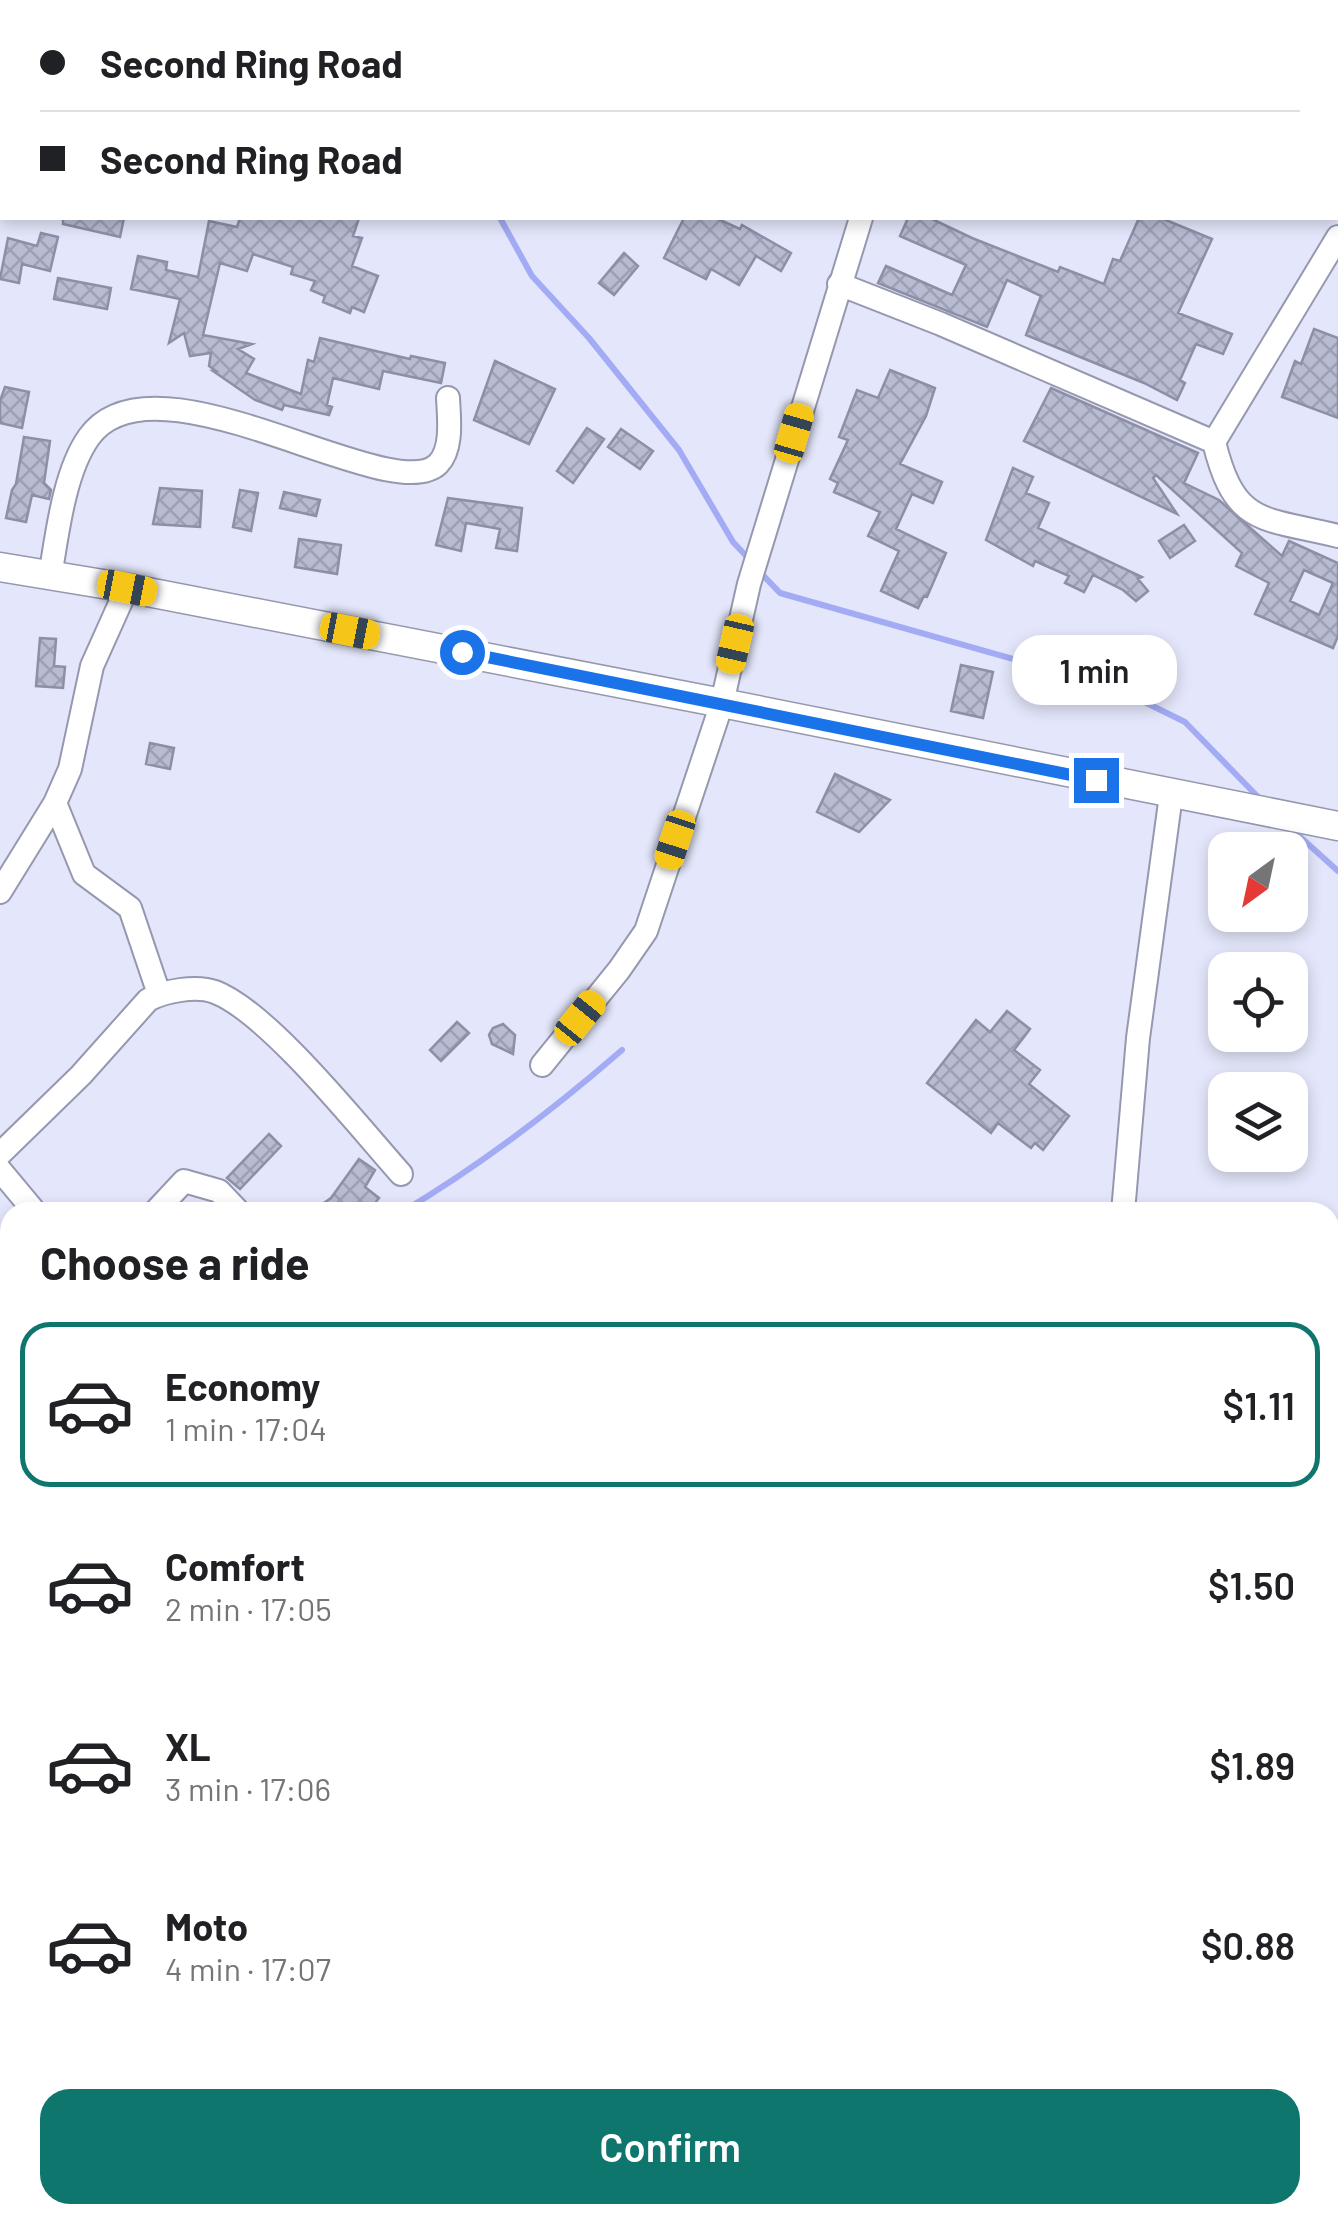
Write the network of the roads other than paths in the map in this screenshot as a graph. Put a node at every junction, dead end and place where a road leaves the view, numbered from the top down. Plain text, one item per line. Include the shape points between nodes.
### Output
1 (861, 220) edge
2 (1338, 237) edge
3 (838, 284) junction
4 (448, 398) dead end
5 (1214, 442) junction
6 (1338, 536) edge
7 (0, 567) edge
8 (50, 577) junction
9 (127, 588) junction
10 (722, 702) junction
11 (1171, 795) junction
12 (54, 803) junction
13 (1338, 826) edge
14 (0, 892) edge
15 (158, 994) junction
16 (542, 1066) dead end
17 (0, 1154) edge
18 (0, 1170) edge
19 (401, 1174) dead end
20 (27, 1202) edge
21 (164, 1202) edge
22 (229, 1202) edge
23 (1123, 1202) edge

1 - 3 street
2 - 5 street
3 - 5 street
3 - 10 street via 749,584
4 - 8 street via 446,450 426,473 396,473 175,409 106,420 78,456
5 - 6 street via 1223,477 1244,508
7 - 8 main road
8 - 9 main road
9 - 10 main road
9 - 12 street via 96,655 70,769
10 - 11 main road
10 - 16 street via 646,931
11 - 13 main road
11 - 23 street
12 - 14 street
12 - 15 street via 84,874 130,908
15 - 17 street
15 - 19 street via 212,990 230,1000 295,1057
18 - 20 street
21 - 22 street via 184,1181 219,1190

